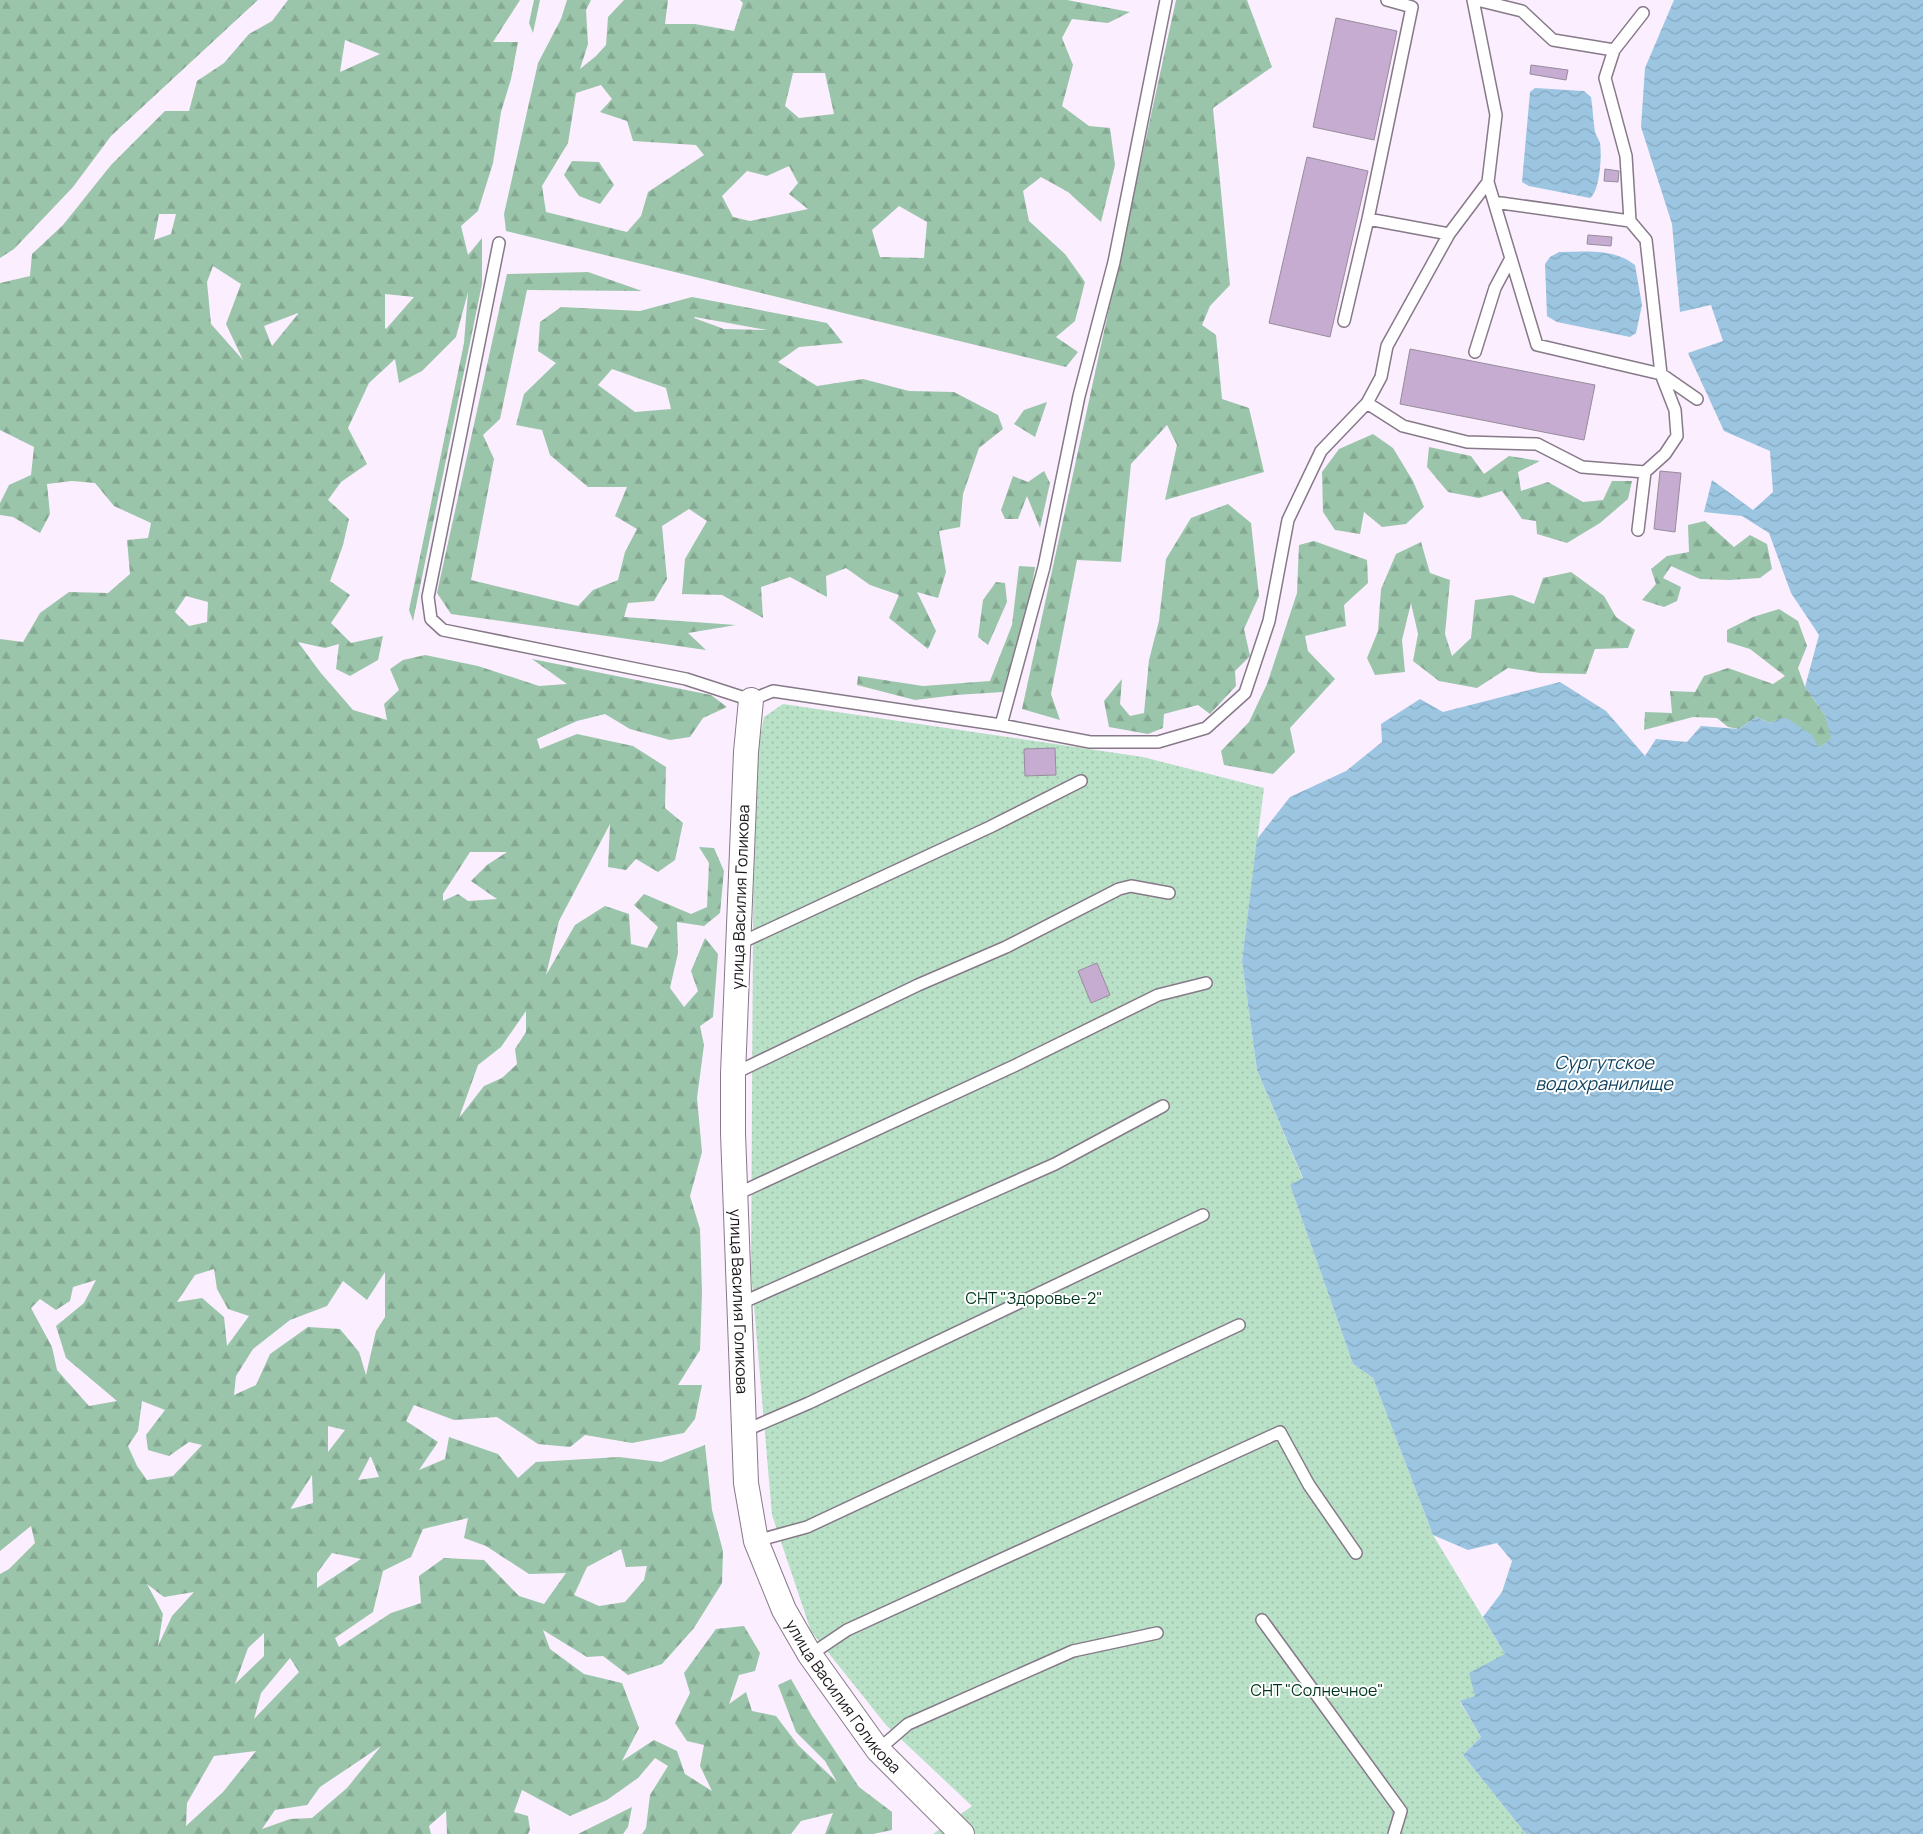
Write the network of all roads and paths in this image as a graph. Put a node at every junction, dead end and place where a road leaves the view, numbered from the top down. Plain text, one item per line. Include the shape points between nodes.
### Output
1 (1166, 0) edge
2 (1386, 0) edge
3 (1473, 0) edge
4 (1478, 0) edge
5 (1643, 13) dead end
6 (1614, 50) junction
7 (1488, 182) junction
8 (1494, 202) junction
9 (1368, 220) junction
10 (1630, 221) junction
11 (1449, 234) junction
12 (499, 243) dead end
13 (1511, 258) junction
14 (1344, 321) dead end
15 (1475, 352) dead end
16 (1661, 374) junction
17 (1697, 399) dead end
18 (1367, 403) junction
19 (1645, 472) junction
20 (1638, 530) dead end
21 (751, 700) junction
22 (1001, 725) junction
23 (1081, 781) dead end
24 (1169, 894) dead end
25 (738, 944) junction
26 (1206, 983) dead end
27 (733, 1074) junction
28 (1163, 1106) dead end
29 (735, 1195) junction
30 (1203, 1215) dead end
31 (739, 1304) junction
32 (1239, 1325) dead end
33 (744, 1431) junction
34 (756, 1541) junction
35 (1356, 1553) dead end
36 (1262, 1620) dead end
37 (1157, 1633) dead end
38 (810, 1655) junction
39 (878, 1750) junction
40 (962, 1834) edge
41 (1394, 1834) edge

1 - 22 lane via 1114,262 1079,396 1044,567
2 - 9 lane via 1412,7
3 - 7 lane via 1496,115
4 - 6 lane via 1522,11 1553,40
5 - 6 lane
6 - 10 lane via 1604,78 1626,156
7 - 8 lane
7 - 11 lane
8 - 10 lane
8 - 13 lane
9 - 11 lane
9 - 14 lane
10 - 16 lane via 1646,240
11 - 18 lane via 1387,346 1380,376
12 - 21 lane via 428,597 431,619 443,630 686,679
13 - 15 lane via 1495,288
13 - 16 lane via 1537,345
16 - 17 lane
16 - 19 lane via 1675,410 1677,436 1665,454
18 - 19 lane via 1403,426 1467,442 1537,444 1582,468
18 - 22 lane via 1320,450 1288,520 1269,621 1245,693 1206,728 1158,742 1090,742
19 - 20 lane
21 - 22 lane via 773,691
21 - 25 street, улица Василия Голикова
23 - 25 lane
24 - 27 lane via 1131,886 1119,889 1006,947 918,985
25 - 27 street, улица Василия Голикова
26 - 29 lane via 1158,995 1016,1065
27 - 29 street, улица Василия Голикова
28 - 31 lane via 1055,1164
29 - 31 street, улица Василия Голикова
30 - 33 lane
31 - 33 street, улица Василия Голикова
32 - 34 lane via 807,1527
33 - 34 street, улица Василия Голикова via 746,1483
34 - 38 street, улица Василия Голикова via 784,1610
35 - 38 lane via 1309,1484 1280,1432 847,1630
36 - 41 lane via 1401,1811
37 - 39 lane via 1073,1651 908,1724
38 - 39 street, улица Василия Голикова
39 - 40 street, улица Василия Голикова

